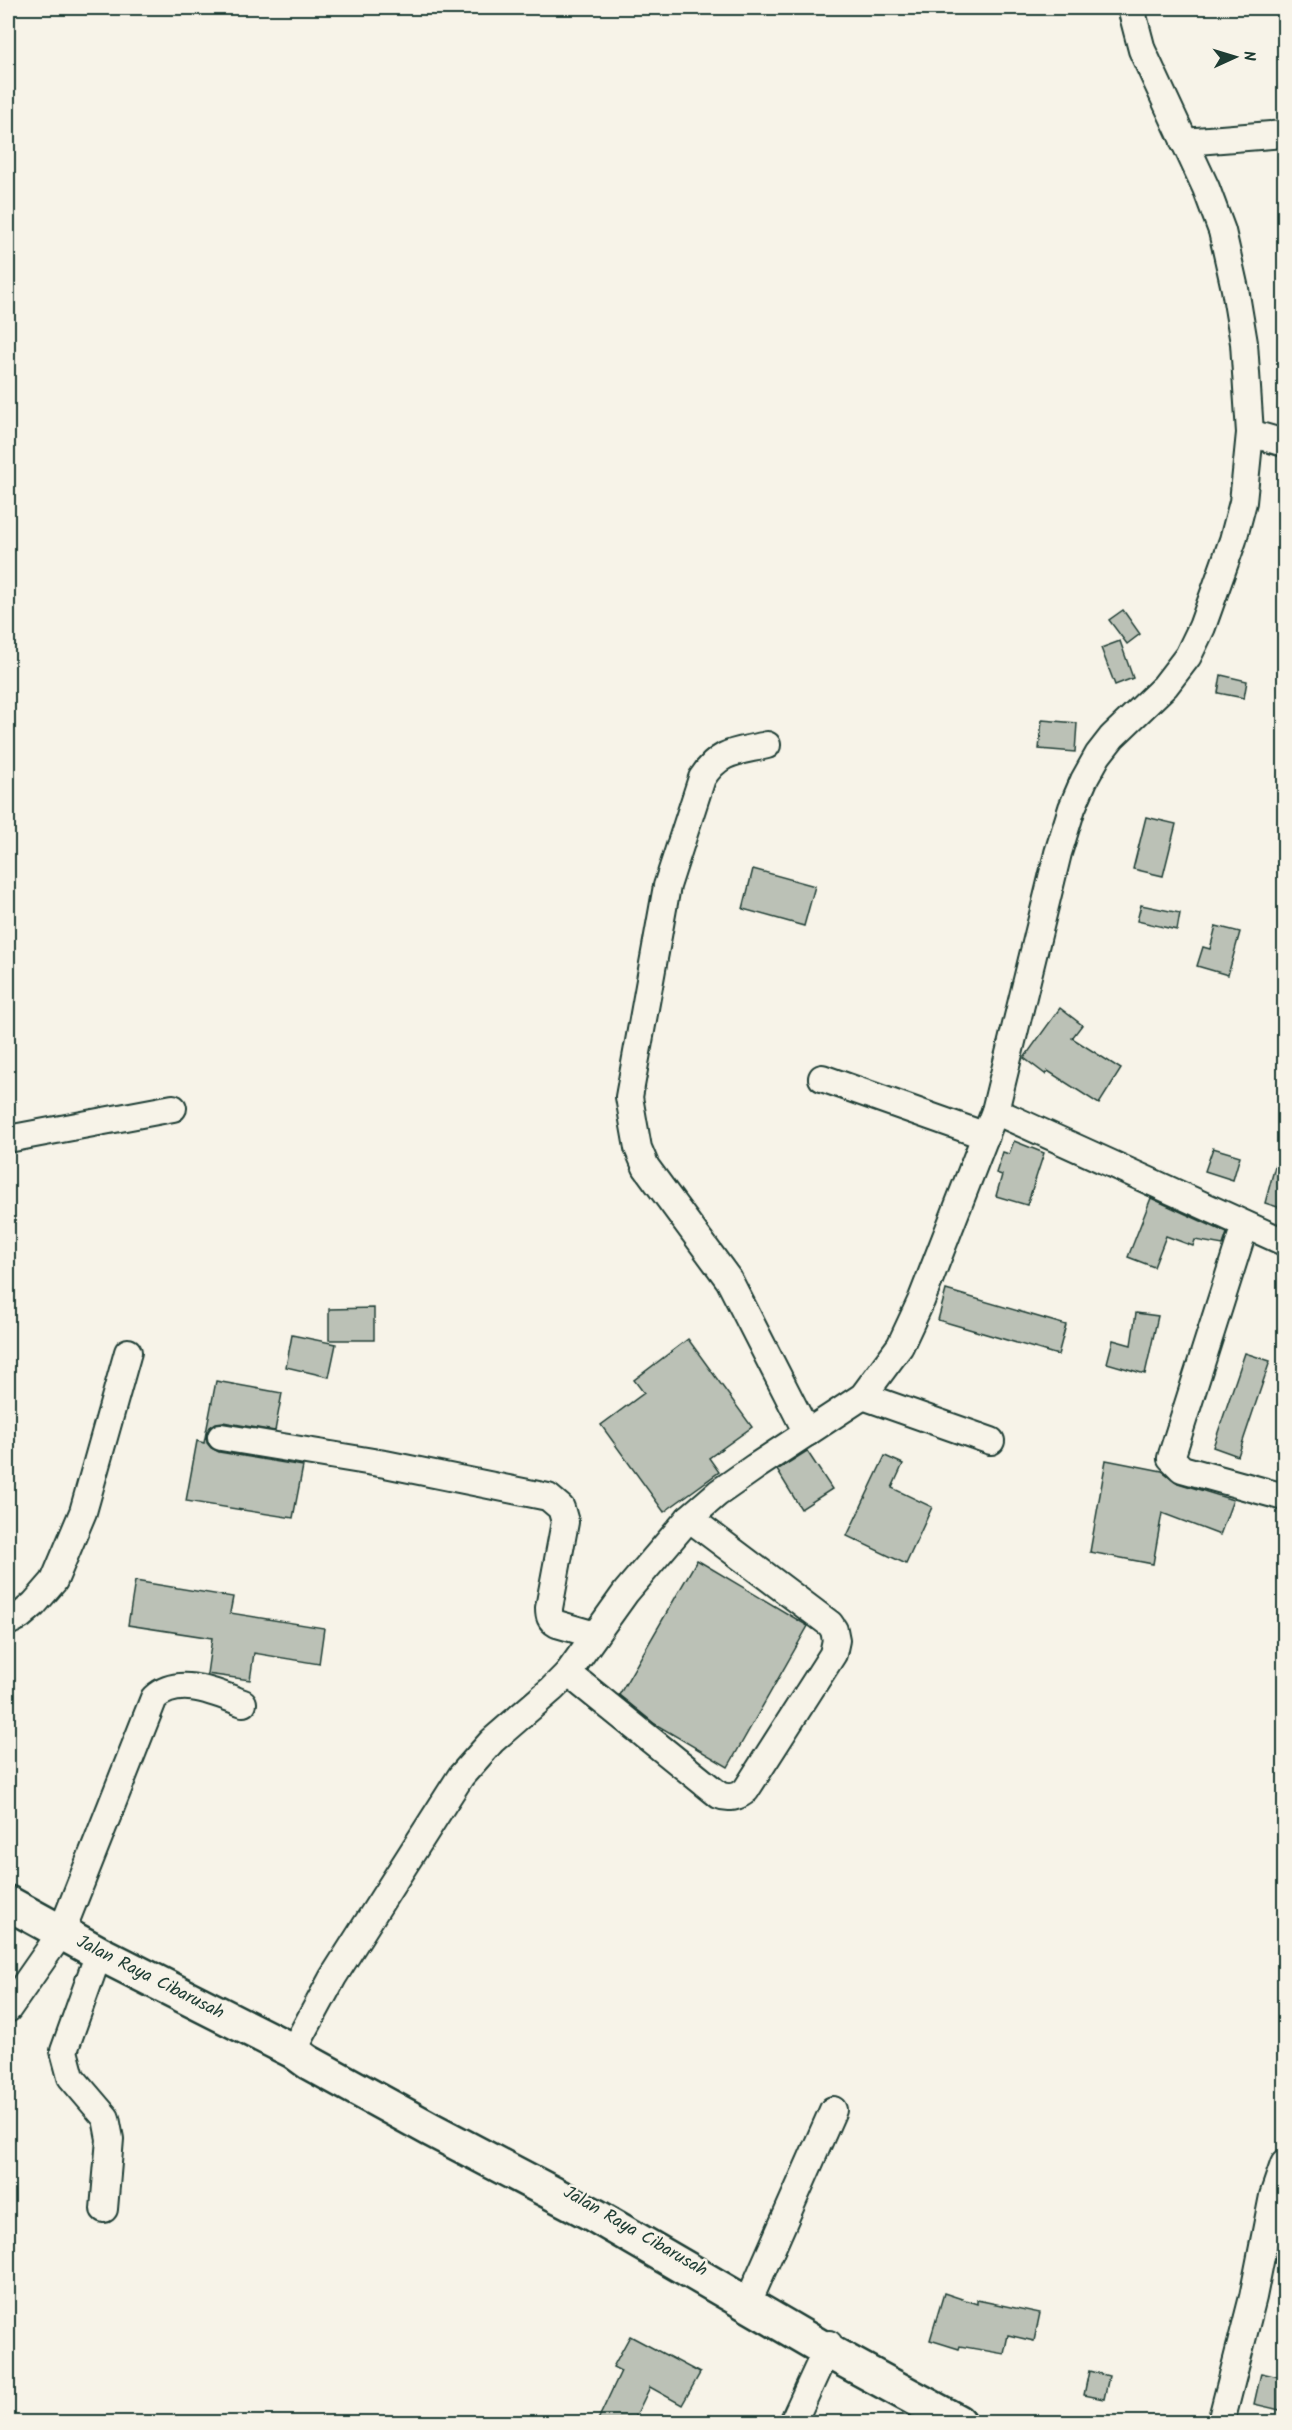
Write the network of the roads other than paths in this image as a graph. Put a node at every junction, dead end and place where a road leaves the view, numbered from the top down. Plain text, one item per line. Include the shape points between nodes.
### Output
1 (1131, 8) edge
2 (1284, 134) edge
3 (1184, 142) junction
4 (1250, 433) junction
5 (1284, 443) edge
6 (767, 745) dead end
7 (822, 1078) dead end
8 (173, 1108) dead end
9 (994, 1111) junction
10 (986, 1136) junction
11 (8, 1139) edge
12 (1245, 1225) junction
13 (1284, 1242) edge
14 (128, 1352) dead end
15 (863, 1396) junction
16 (807, 1433) junction
17 (221, 1437) dead end
18 (991, 1441) dead end
19 (1284, 1497) edge
20 (689, 1518) junction
21 (8, 1622) edge
22 (595, 1635) junction
23 (568, 1673) junction
24 (243, 1703) dead end
25 (8, 1903) edge
26 (62, 1933) junction
27 (99, 1953) junction
28 (8, 2009) edge
29 (293, 2051) junction
30 (833, 2110) dead end
31 (1284, 2164) edge
32 (1279, 2197) edge
33 (104, 2209) dead end
34 (750, 2298) junction
35 (827, 2347) junction
36 (794, 2422) edge
37 (958, 2422) edge
38 (973, 2422) edge
39 (1221, 2422) edge

1 - 3 street via 1142,50
2 - 3 street
3 - 4 street via 1222,231 1244,343
4 - 5 street
4 - 9 street via 1243,502 1202,627 1188,656 1165,686 1098,755 1072,808
6 - 16 street via 725,754 712,762 702,778 667,886 629,1097 638,1148 646,1167 729,1280
7 - 10 street
8 - 11 street
9 - 10 street
9 - 12 street
10 - 15 street via 909,1330
12 - 13 street
12 - 19 street via 1171,1458 1182,1469
14 - 21 street via 83,1512 54,1581 34,1604
15 - 16 street
15 - 18 street
16 - 20 street via 718,1493
17 - 22 street via 385,1464 548,1497 561,1508 565,1522 549,1616 557,1624
20 - 22 street via 647,1565
20 - 23 street via 830,1624 836,1636 833,1654 746,1790 732,1797 718,1795
22 - 23 street
23 - 29 street via 492,1741 461,1776 339,1968
24 - 26 street via 189,1687 166,1689 154,1698
25 - 26 main road, Jalan Raya Cibarusah
26 - 27 main road, Jalan Raya Cibarusah
26 - 28 street
27 - 29 main road, Jalan Raya Cibarusah
27 - 33 street via 64,2050 71,2077 106,2118 110,2139
29 - 34 main road, Jalan Raya Cibarusah via 312,2057 595,2207
29 - 35 main road, Jalan Raya Cibarusah
30 - 34 street
31 - 32 street
32 - 39 street
34 - 35 main road, Jalan Raya Cibarusah
35 - 36 street
35 - 37 main road, Jalan Raya Cibarusah
35 - 38 main road, Jalan Raya Cibarusah

